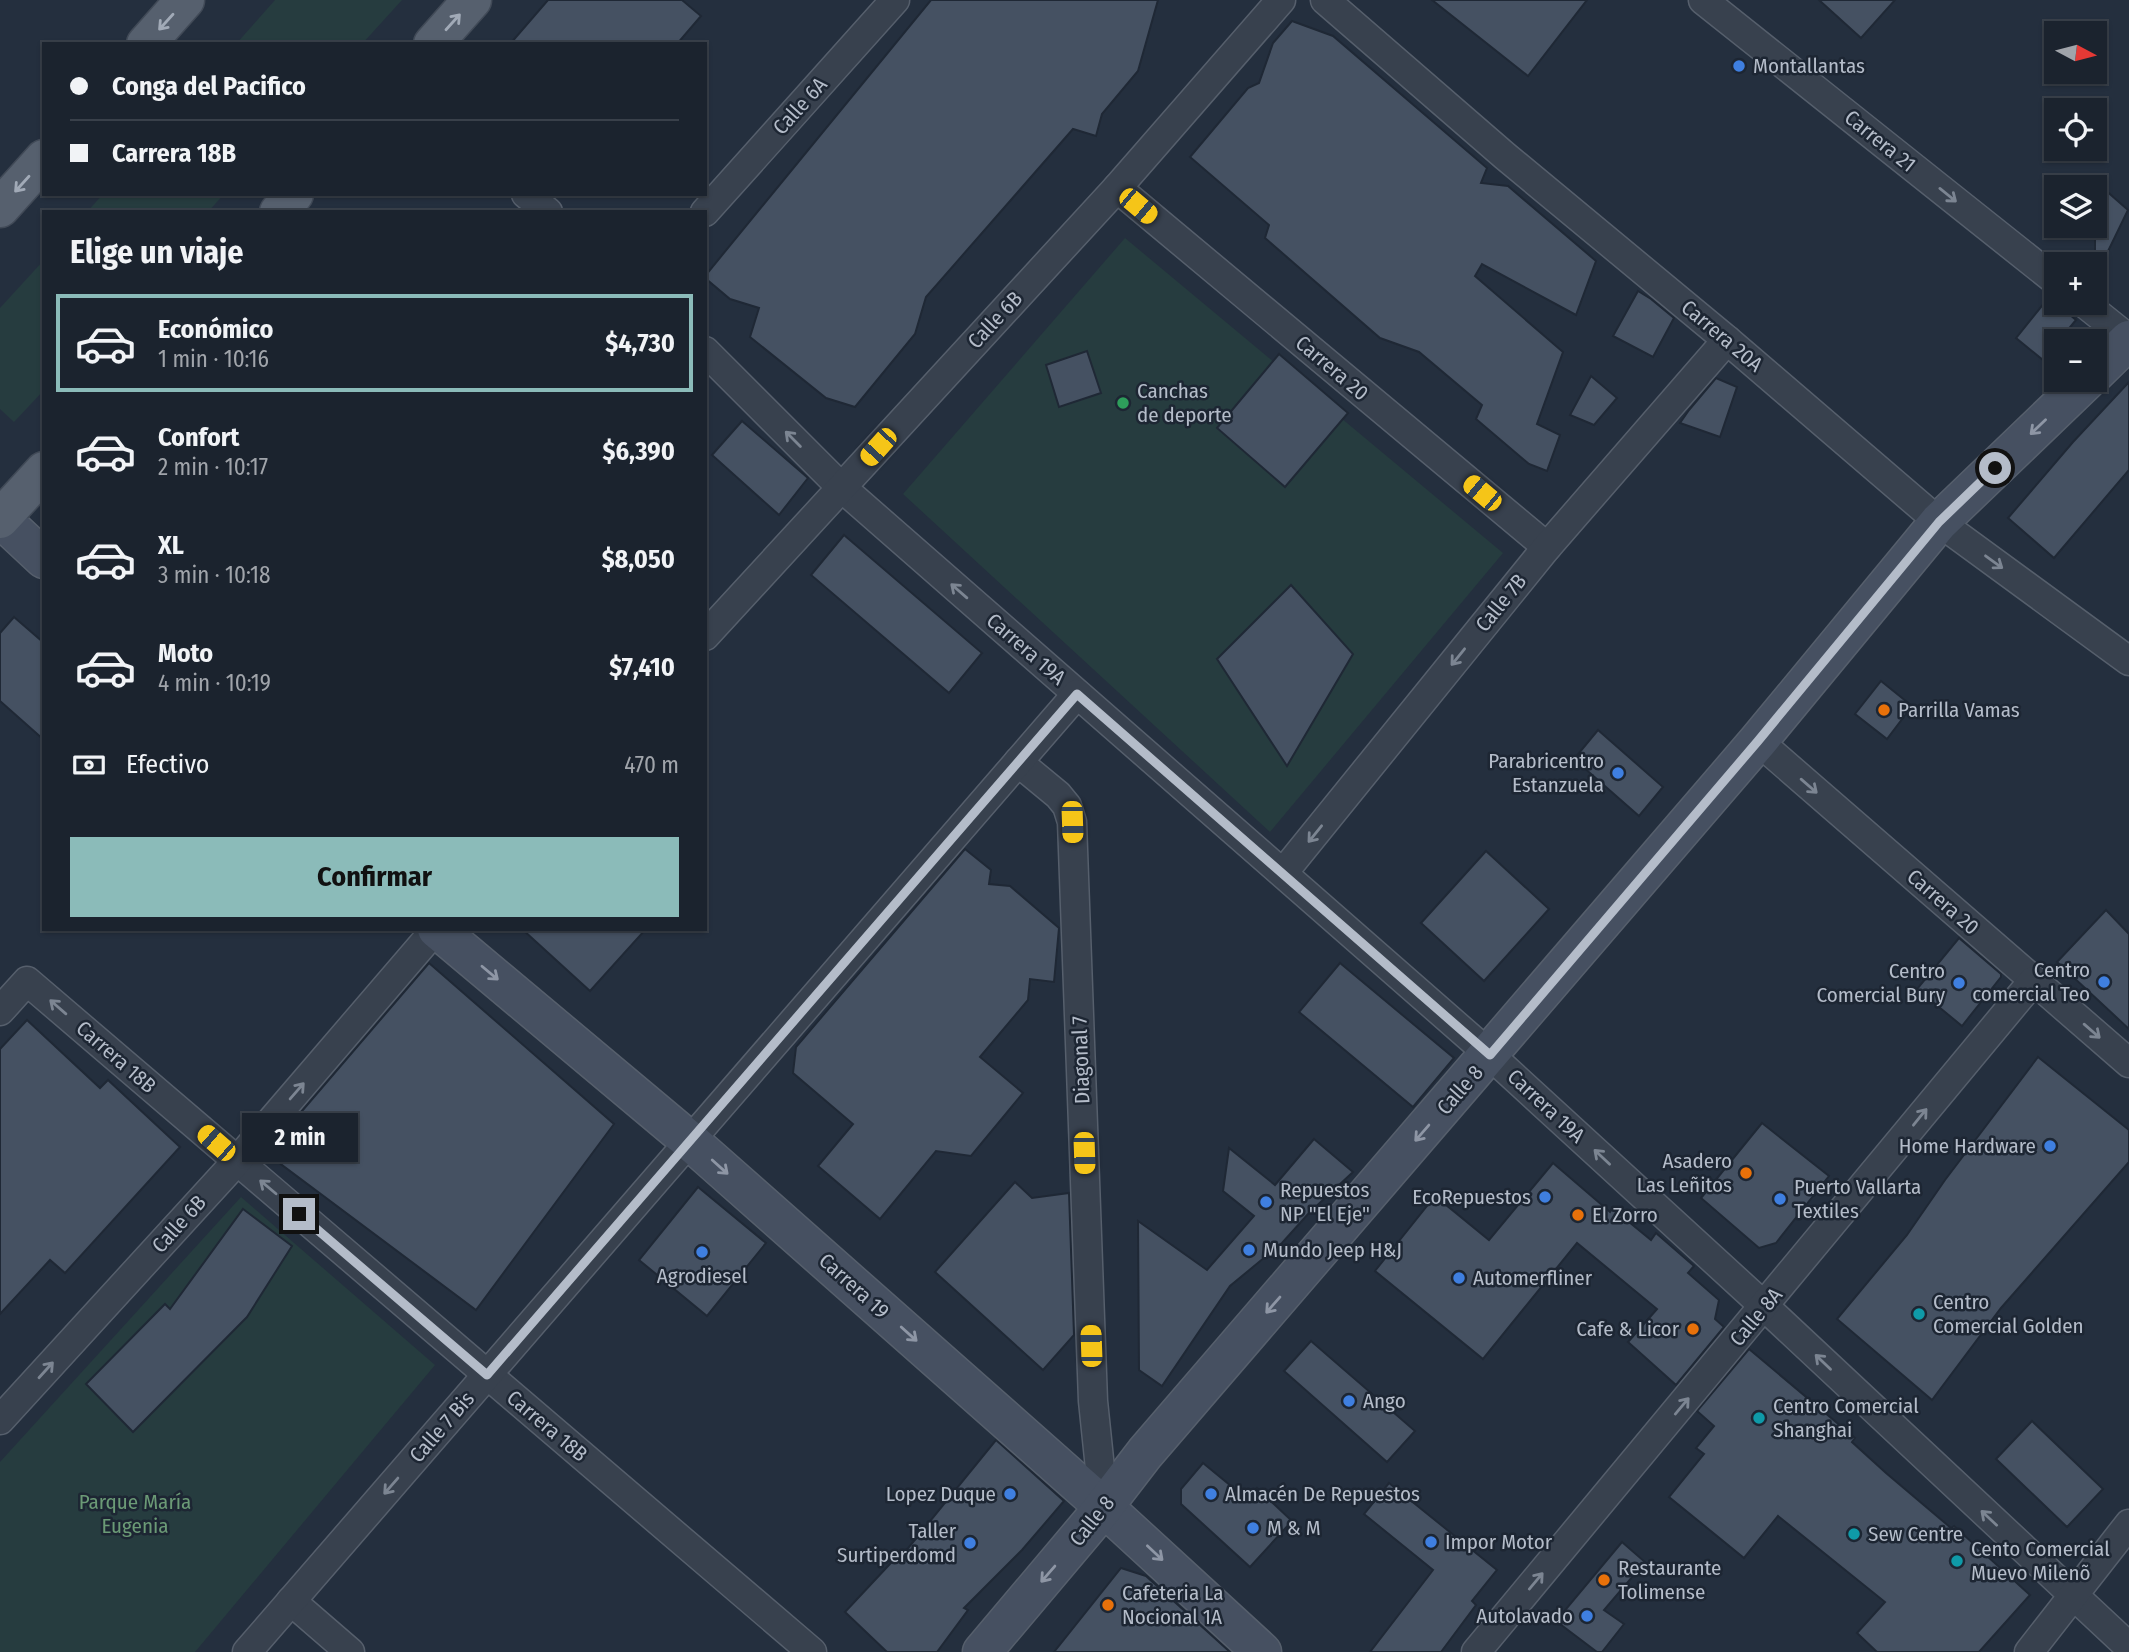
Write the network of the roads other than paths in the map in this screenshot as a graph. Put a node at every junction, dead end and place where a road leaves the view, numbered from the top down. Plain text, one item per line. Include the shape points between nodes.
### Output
1 (186, 0) edge
2 (472, 0) edge
3 (895, 0) edge
4 (1282, 0) edge
5 (1325, 0) edge
6 (1703, 0) edge
7 (148, 42) edge
8 (435, 42) edge
9 (42, 161) edge
10 (1117, 188) junction
11 (292, 196) edge
12 (528, 196) edge
13 (0, 208) edge
14 (281, 210) edge
15 (546, 210) edge
16 (707, 210) edge
17 (2044, 271) edge
18 (2099, 315) edge
19 (2129, 339) edge
20 (1727, 340) junction
21 (707, 353) edge
22 (2107, 361) edge
23 (2074, 392) edge
24 (42, 473) edge
25 (841, 487) junction
26 (0, 518) edge
27 (1939, 522) junction
28 (1547, 547) junction
29 (42, 557) edge
30 (707, 634) edge
31 (2129, 661) edge
32 (1077, 694) junction
33 (1758, 741) junction
34 (1018, 762) junction
35 (1283, 873) junction
36 (435, 931) edge
37 (439, 931) edge
38 (2033, 981) junction
39 (0, 1011) edge
40 (1490, 1055) junction
41 (2129, 1063) edge
42 (690, 1141) junction
43 (237, 1161) junction
44 (1765, 1306) junction
45 (487, 1375) junction
46 (0, 1420) edge
47 (1104, 1507) junction
48 (2129, 1524) edge
49 (2073, 1596) junction
50 (291, 1601) junction
51 (2129, 1647) edge
52 (247, 1652) edge
53 (350, 1652) edge
54 (812, 1652) edge
55 (982, 1652) edge
56 (1262, 1652) edge
57 (1476, 1652) edge
58 (2029, 1652) edge

1 -> 7 main road
8 -> 2 main road
3 - 16 street, Calle 6A
4 - 10 street, Calle 6B
5 - 20 street, Carrera 20A
6 -> 17 street, Carrera 21
9 -> 13 main road
10 - 25 street, Calle 6B
10 - 28 street, Carrera 20
11 - 14 main road
12 - 15 street
18 - 19 street
19 - 22 street
20 - 27 street, Carrera 20A
20 - 28 street, Calle 7B
25 -> 21 street, Carrera 19A
23 -> 27 street, Calle 8
24 - 26 main road
25 - 30 street, Calle 6B
32 -> 25 street, Carrera 19A
26 - 29 street
27 -> 31 street, Carrera 20A
27 - 33 street, Calle 8
28 -> 35 street, Calle 7B
32 - 34 street, Calle 7 Bis
32 - 35 street, Carrera 19A
33 -> 38 street, Carrera 20
33 - 40 street, Calle 8
34 - 42 street, Calle 7 Bis
34 - 47 street, Diagonal 7 via 1058,795 1072,822 1093,1401
35 - 40 street, Carrera 19A
43 -> 36 street, Calle 6B
37 -> 42 street, Carrera 19
38 -> 41 street, Carrera 20
44 -> 38 street, Calle 8A
43 -> 39 street, Carrera 18B via 27,981
44 -> 40 street, Carrera 19A
40 -> 47 street, Calle 8 via 1145,1453
42 - 45 street, Calle 7 Bis
42 -> 47 street, Carrera 19
45 -> 43 street, Carrera 18B
46 -> 43 street, Calle 6B
49 -> 44 street, Carrera 19A
57 -> 44 street, Calle 8A
45 -> 50 street, Calle 7 Bis
45 - 54 street, Carrera 18B
47 -> 55 street, Calle 8
47 -> 56 street, Carrera 19
48 - 49 street
49 - 51 street, Carrera 19A
49 - 58 street
50 - 52 street, Calle 7 Bis
50 - 53 street

